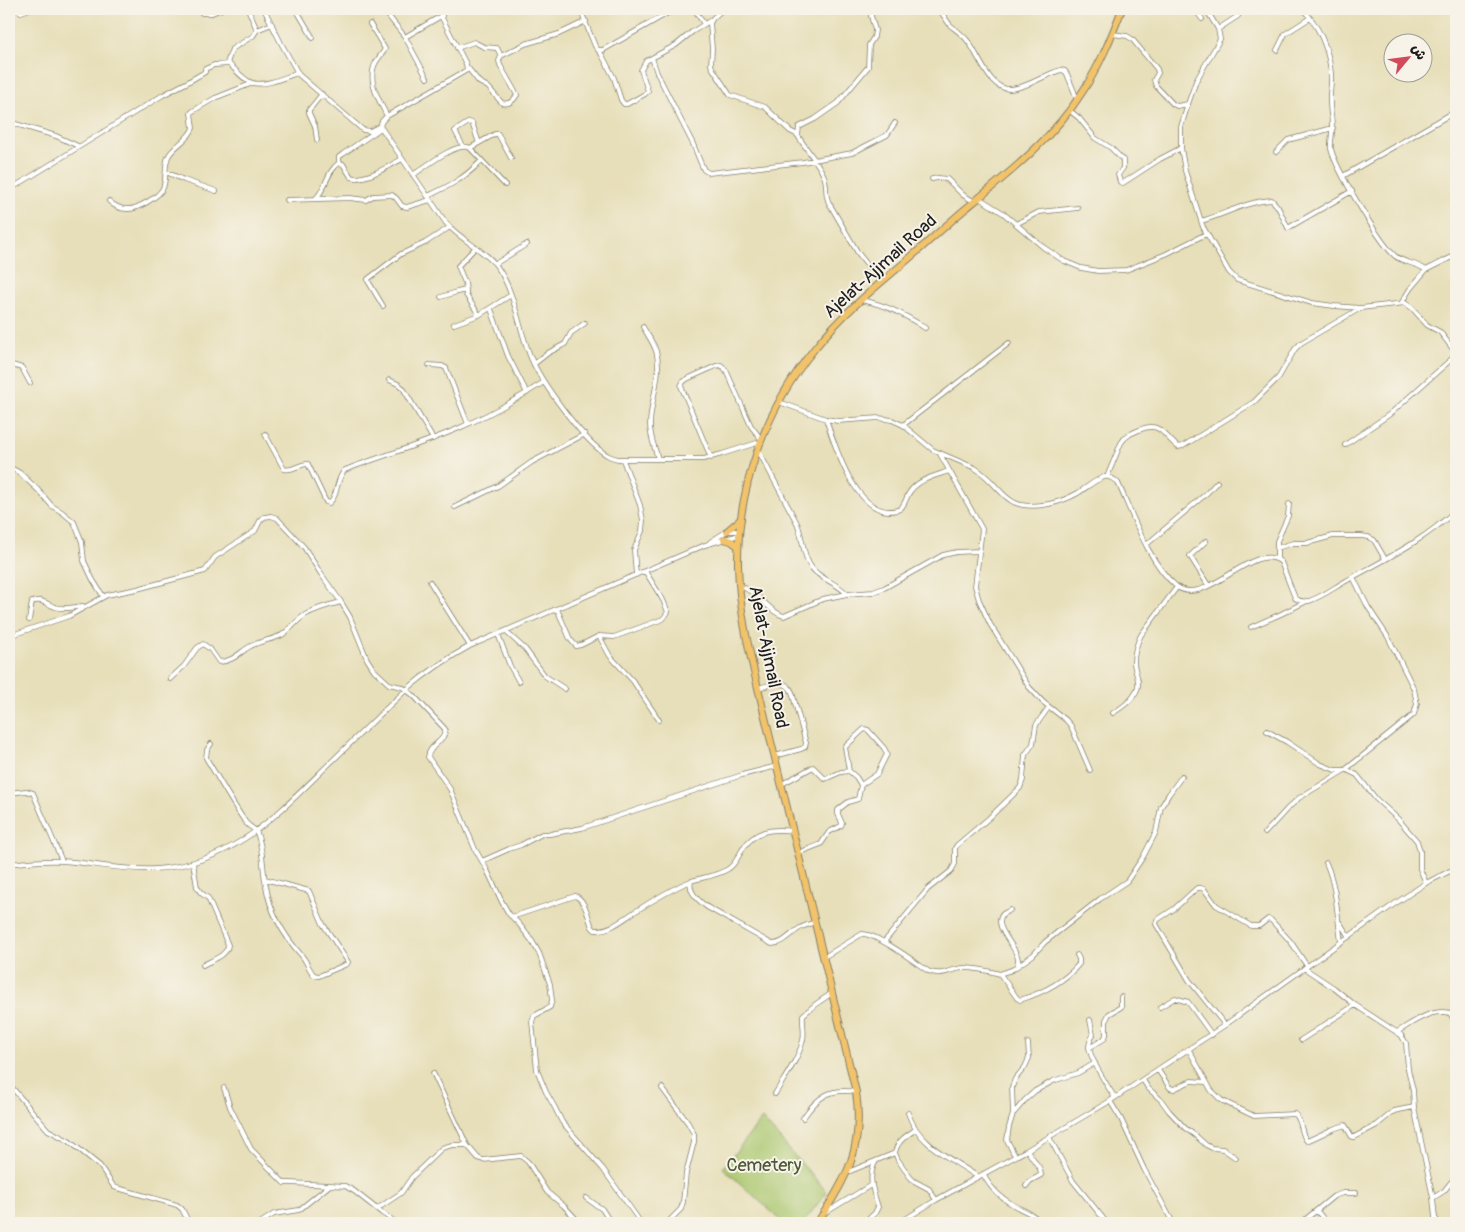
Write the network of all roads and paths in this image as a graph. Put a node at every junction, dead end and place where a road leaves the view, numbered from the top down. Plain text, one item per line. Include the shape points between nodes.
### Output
1 (16, 9) edge
2 (30, 9) edge
3 (199, 9) edge
4 (222, 9) edge
5 (248, 9) edge
6 (264, 9) edge
7 (296, 9) edge
8 (383, 9) edge
9 (446, 9) edge
10 (580, 9) edge
11 (675, 9) edge
12 (694, 9) edge
13 (723, 9) edge
14 (872, 9) edge
15 (940, 9) edge
16 (1122, 9) edge
17 (1195, 9) edge
18 (1206, 9) edge
19 (1242, 9) edge
20 (1302, 9) edge
21 (1454, 9) edge
22 (441, 16) junction
23 (1456, 16) edge
24 (1310, 18) junction
25 (1202, 19) dead end
26 (711, 20) junction
27 (586, 21) junction
28 (272, 24) junction
29 (370, 24) dead end
30 (704, 24) junction
31 (256, 30) junction
32 (1218, 30) junction
33 (1113, 34) junction
34 (405, 36) junction
35 (313, 38) dead end
36 (458, 48) junction
37 (601, 50) junction
38 (1277, 50) dead end
39 (501, 56) junction
40 (652, 58) junction
41 (227, 64) junction
42 (468, 68) junction
43 (297, 73) junction
44 (428, 78) dead end
45 (253, 84) junction
46 (322, 94) junction
47 (1078, 99) junction
48 (1188, 104) junction
49 (1069, 110) junction
50 (1456, 112) edge
51 (386, 116) junction
52 (9, 122) edge
53 (895, 123) dead end
54 (381, 127) junction
55 (799, 127) junction
56 (1332, 128) junction
57 (790, 131) junction
58 (798, 136) junction
59 (318, 140) dead end
60 (479, 143) junction
61 (78, 146) junction
62 (463, 146) junction
63 (470, 148) junction
64 (1181, 148) junction
65 (1276, 152) dead end
66 (511, 158) dead end
67 (402, 159) junction
68 (814, 160) junction
69 (481, 161) junction
70 (803, 162) junction
71 (339, 163) junction
72 (818, 165) junction
73 (166, 172) junction
74 (413, 175) junction
75 (1343, 176) junction
76 (932, 179) dead end
77 (505, 185) dead end
78 (322, 188) junction
79 (9, 190) edge
80 (216, 191) dead end
81 (1352, 192) junction
82 (429, 198) junction
83 (328, 199) junction
84 (287, 200) dead end
85 (313, 200) junction
86 (977, 200) junction
87 (109, 201) dead end
88 (1078, 208) dead end
89 (1201, 220) junction
90 (1016, 224) junction
91 (450, 227) junction
92 (1206, 234) junction
93 (527, 244) dead end
94 (475, 248) junction
95 (1456, 255) edge
96 (495, 264) junction
97 (1426, 270) junction
98 (881, 282) junction
99 (466, 290) junction
100 (511, 295) junction
101 (441, 297) dead end
102 (861, 300) junction
103 (1402, 302) junction
104 (383, 306) dead end
105 (1361, 308) junction
106 (491, 309) junction
107 (479, 315) junction
108 (585, 323) dead end
109 (454, 324) dead end
110 (643, 327) dead end
111 (925, 328) dead end
112 (1009, 343) dead end
113 (1456, 354) edge
114 (9, 364) edge
115 (534, 364) junction
116 (429, 365) dead end
117 (388, 380) dead end
118 (544, 382) junction
119 (30, 383) dead end
120 (527, 393) junction
121 (778, 402) junction
122 (826, 419) junction
123 (468, 424) junction
124 (902, 425) junction
125 (265, 434) dead end
126 (584, 434) junction
127 (433, 439) junction
128 (761, 440) junction
129 (1345, 445) dead end
130 (758, 450) junction
131 (940, 454) junction
132 (711, 458) junction
133 (658, 459) junction
134 (623, 460) junction
135 (9, 467) edge
136 (949, 471) junction
137 (1108, 477) junction
138 (1217, 482) dead end
139 (1289, 504) dead end
140 (455, 507) dead end
141 (1456, 510) edge
142 (741, 519) junction
143 (727, 531) junction
144 (739, 533) junction
145 (724, 540) junction
146 (1206, 541) dead end
147 (705, 545) junction
148 (1146, 545) junction
149 (738, 546) junction
150 (1277, 548) junction
151 (980, 551) junction
152 (1278, 559) junction
153 (1385, 559) junction
154 (645, 571) junction
155 (636, 575) junction
156 (1353, 577) junction
157 (430, 582) dead end
158 (739, 586) junction
159 (1208, 586) junction
160 (1177, 587) junction
161 (847, 594) junction
162 (103, 596) junction
163 (1307, 601) junction
164 (341, 602) junction
165 (86, 606) junction
166 (557, 609) junction
167 (29, 620) dead end
168 (1251, 627) dead end
169 (505, 632) junction
170 (498, 634) junction
171 (9, 636) edge
172 (599, 636) junction
173 (470, 646) junction
174 (170, 678) dead end
175 (519, 682) dead end
176 (758, 688) junction
177 (565, 689) dead end
178 (406, 690) junction
179 (1049, 707) junction
180 (1113, 714) dead end
181 (659, 720) dead end
182 (1267, 731) dead end
183 (211, 744) dead end
184 (775, 756) junction
185 (777, 766) junction
186 (1090, 770) dead end
187 (1345, 770) junction
188 (849, 771) junction
189 (1182, 776) dead end
190 (782, 784) junction
191 (861, 785) junction
192 (9, 793) edge
193 (256, 831) junction
194 (793, 832) junction
195 (1265, 833) dead end
196 (798, 853) junction
197 (62, 861) junction
198 (482, 862) junction
199 (192, 863) junction
200 (1326, 863) dead end
201 (9, 864) edge
202 (1456, 868) edge
203 (265, 879) junction
204 (691, 881) junction
205 (1426, 883) junction
206 (1010, 910) dead end
207 (512, 917) junction
208 (1338, 921) junction
209 (815, 922) junction
210 (1349, 937) junction
211 (884, 942) junction
212 (1341, 942) junction
213 (1077, 955) dead end
214 (824, 957) junction
215 (203, 965) dead end
216 (1016, 967) junction
217 (1306, 967) junction
218 (1000, 974) junction
219 (832, 993) junction
220 (1121, 997) dead end
221 (1355, 1005) junction
222 (1160, 1007) dead end
223 (1090, 1020) dead end
224 (1456, 1023) edge
225 (1225, 1026) junction
226 (1397, 1032) junction
227 (1212, 1035) junction
228 (1301, 1040) dead end
229 (1028, 1043) dead end
230 (1089, 1048) junction
231 (1189, 1050) junction
232 (1095, 1063) junction
233 (1158, 1070) junction
234 (433, 1073) dead end
235 (1143, 1080) junction
236 (1206, 1082) junction
237 (9, 1084) edge
238 (224, 1088) dead end
239 (662, 1088) dead end
240 (856, 1092) junction
241 (775, 1094) dead end
242 (1115, 1098) junction
243 (1110, 1101) junction
244 (1414, 1107) junction
245 (908, 1113) dead end
246 (1013, 1114) junction
247 (803, 1118) dead end
248 (915, 1130) junction
249 (1048, 1137) junction
250 (467, 1145) junction
251 (1027, 1150) junction
252 (896, 1153) junction
253 (1015, 1156) junction
254 (1236, 1158) dead end
255 (876, 1161) junction
256 (848, 1172) junction
257 (983, 1174) junction
258 (1456, 1176) edge
259 (978, 1177) junction
260 (330, 1185) junction
261 (871, 1185) junction
262 (1026, 1186) dead end
263 (1356, 1193) dead end
264 (586, 1198) dead end
265 (1433, 1198) junction
266 (936, 1200) junction
267 (377, 1209) junction
268 (1317, 1211) junction
269 (823, 1214) junction
270 (189, 1223) edge
271 (260, 1223) edge
272 (397, 1223) edge
273 (580, 1223) edge
274 (611, 1223) edge
275 (641, 1223) edge
276 (667, 1223) edge
277 (817, 1223) edge
278 (864, 1223) edge
279 (899, 1223) edge
280 (1042, 1223) edge
281 (1107, 1223) edge
282 (1173, 1223) edge
283 (1301, 1223) edge
284 (1327, 1223) edge
285 (1441, 1223) edge

1 - 2 street via 21,12
3 - 4 street via 209,14
5 - 31 street
6 - 28 street
7 - 35 street
8 - 34 street
9 - 22 street
10 - 27 street
11 - 37 street
12 - 30 street
13 - 26 street
14 - 55 street via 875,30 868,45 868,67 838,103
15 - 47 street via 948,22 970,43 988,75 1000,88 1023,87 1061,70 1067,74
16 - 33 main road, Ajelat-Ajjmail Road
17 - 25 street
18 - 32 street
19 - 32 street via 1238,16
20 - 24 street
21 - 23 street
22 - 34 street
22 - 36 street
24 - 38 street via 1285,34
24 - 56 street via 1323,41 1331,71
26 - 30 street
26 - 57 street via 711,65 728,92 765,107
27 - 37 street via 593,41
27 - 39 street
28 - 31 street
28 - 43 street
29 - 51 street via 386,48 376,62 373,75 374,90
30 - 40 street
31 - 41 street via 253,36 232,49
32 - 48 street via 1220,39 1196,81
33 - 47 main road, Ajelat-Ajjmail Road
33 - 48 street via 1132,39 1157,69 1156,86 1173,104
34 - 44 street
36 - 39 street via 474,42 484,47 496,47
36 - 42 street
37 - 40 street via 624,104 647,92 648,86 641,70 644,63
39 - 42 street via 500,65 517,93 507,104 502,104 478,82
40 - 70 street via 672,106 707,172
41 - 45 street
41 - 61 street via 205,69 205,72
42 - 51 street
43 - 45 street
43 - 46 street
45 - 73 street via 215,98 192,111 193,128 168,156
46 - 54 street via 363,130
46 - 59 street via 309,110
47 - 49 main road, Ajelat-Ajjmail Road
48 - 64 street via 1181,127
49 - 64 street via 1095,138 1123,160 1123,168 1118,175 1120,182
49 - 86 main road, Ajelat-Ajjmail Road via 1038,145
50 - 75 street
51 - 54 street
52 - 61 street
53 - 68 street via 887,135 855,152
54 - 67 street
54 - 71 street via 339,157
55 - 57 street
55 - 58 street
56 - 65 street via 1288,140
56 - 75 street via 1331,147
57 - 58 street
58 - 68 street
60 - 62 street via 469,122 455,132
60 - 63 street
60 - 66 street via 498,134
61 - 79 street
62 - 63 street
62 - 74 street
63 - 69 street
64 - 89 street
67 - 71 street via 358,179 351,177
67 - 74 street
68 - 70 street
68 - 72 street
69 - 77 street
69 - 82 street via 469,174
70 - 72 street
71 - 78 street
72 - 98 street via 826,180 829,203 857,251
73 - 80 street
73 - 87 street via 160,192 141,205 126,209
74 - 82 street
75 - 81 street
76 - 86 street via 947,179 963,195
78 - 83 street
78 - 85 street via 320,195
81 - 89 street via 1288,228 1272,200
81 - 97 street via 1390,251
82 - 83 street via 404,207 392,195 373,196 366,200
82 - 91 street
83 - 85 street
84 - 85 street
86 - 90 street
86 - 98 main road, Ajelat-Ajjmail Road
88 - 90 street via 1039,212
89 - 92 street
90 - 92 street via 1064,261 1098,271 1126,270
91 - 94 street
91 - 104 street via 401,254 368,279
92 - 105 street via 1229,272 1238,280 1312,303
93 - 96 street
94 - 96 street
94 - 99 street via 458,266
95 - 97 street
96 - 100 street
97 - 103 street
98 - 102 main road, Ajelat-Ajjmail Road
99 - 101 street
99 - 107 street
100 - 106 street
100 - 115 street
102 - 111 street via 906,316
102 - 121 main road, Ajelat-Ajjmail Road via 814,348
103 - 105 street
103 - 113 street via 1408,304 1428,326 1440,332
105 - 137 street via 1301,343 1279,377 1254,402 1184,446 1178,447 1152,426 1131,433 1121,443
106 - 107 street
106 - 120 street via 508,356
107 - 109 street
108 - 115 street via 571,333 565,344
110 - 133 street via 657,355 650,425
112 - 124 street
113 - 129 street via 1390,414
114 - 119 street via 22,368
115 - 118 street
116 - 123 street via 446,368
117 - 127 street via 403,388
118 - 120 street
118 - 126 street
120 - 123 street
121 - 122 street
121 - 128 main road, Ajelat-Ajjmail Road
122 - 124 street via 886,418
122 - 136 street via 846,474 866,499 880,510 899,510 917,484
123 - 127 street
124 - 131 street
125 - 127 street via 284,468 290,470 308,464 329,503 334,500 339,478 345,470
126 - 134 street via 607,455
126 - 140 street via 532,462 498,486
128 - 130 main road, Ajelat-Ajjmail Road
128 - 132 street
128 - 132 street via 751,426 724,367 716,366 684,380 682,386
130 - 142 main road, Ajelat-Ajjmail Road
130 - 161 street via 797,523 812,568
131 - 136 street
131 - 137 street via 975,468 1010,501 1028,506 1062,500
132 - 133 street
133 - 134 street
134 - 155 street via 643,520 634,550
135 - 162 street via 20,473 52,506 74,522 82,542 84,561
136 - 151 street via 982,529
137 - 148 street via 1118,483
138 - 148 street
139 - 150 street
141 - 153 street via 1435,528
142 - 143 main road
142 - 144 main road, Ajelat-Ajjmail Road
143 - 144 street
143 - 147 street
144 - 145 street
144 - 149 main road, Ajelat-Ajjmail Road
145 - 147 street
145 - 149 main road
146 - 159 street via 1190,556
147 - 154 street
148 - 160 street
149 - 158 main road, Ajelat-Ajjmail Road
150 - 152 street
150 - 153 street via 1293,542 1308,543 1333,536 1361,536 1374,540
151 - 161 street via 943,555 884,588
151 - 179 street via 975,586 983,609 1022,677
152 - 159 street via 1263,557
152 - 163 street via 1295,598
153 - 156 street
154 - 155 street
154 - 172 street via 666,605 667,615 614,637
155 - 166 street
156 - 163 street
156 - 187 street via 1388,637 1414,689 1417,704 1412,716
157 - 173 street
158 - 161 street via 754,592 784,616 822,599
158 - 176 main road, Ajelat-Ajjmail Road
159 - 160 street via 1193,590
160 - 180 street via 1138,641 1134,661 1137,691
162 - 164 street via 205,571 215,557 251,534 260,521 271,516 277,518 304,547
162 - 165 street
163 - 168 street
164 - 174 street via 307,614 290,630 251,646 225,662 219,662 203,644
164 - 178 street via 374,670 389,684
165 - 167 street via 59,608 36,600 30,606
165 - 171 street via 69,616
166 - 169 street
166 - 172 street via 573,644 582,645
169 - 170 street
169 - 177 street via 526,649 545,676
170 - 173 street
170 - 175 street
172 - 181 street via 610,656 633,681
173 - 178 street via 443,661
176 - 184 main road, Ajelat-Ajjmail Road
176 - 184 street via 788,685 806,743 801,749
178 - 193 street
178 - 198 street via 445,729 444,737 428,752 428,757 450,789
179 - 186 street via 1071,726
179 - 211 street via 1036,725 1033,744 1024,755 1020,788 957,845 951,871 928,889
182 - 187 street via 1320,764
183 - 193 street via 206,758 246,823
184 - 185 main road, Ajelat-Ajjmail Road
185 - 190 main road, Ajelat-Ajjmail Road
185 - 198 street via 582,828 542,834
187 - 195 street via 1299,798
187 - 205 street via 1354,772 1417,841 1420,869
188 - 190 street via 825,779 814,767
188 - 191 street
188 - 191 street via 845,747 864,729 868,730 887,754 877,774
189 - 216 street via 1161,807 1156,832 1128,881 1100,899
190 - 194 main road, Ajelat-Ajjmail Road
191 - 196 street via 858,798 838,810 841,826 829,832 821,844
192 - 197 street via 26,791 33,794
193 - 199 street via 237,844
193 - 203 street
194 - 196 main road, Ajelat-Ajjmail Road
194 - 204 street via 764,831 749,841 731,868
196 - 209 main road, Ajelat-Ajjmail Road
197 - 199 street via 143,869
197 - 201 street
198 - 207 street
199 - 215 street via 197,887 208,898 228,945 225,953
200 - 208 street via 1334,885
202 - 205 street
203 - 203 street via 309,891 322,924 347,964 319,976 313,974 275,915
204 - 207 street via 606,930 592,927 582,902 575,896
204 - 209 street via 691,891 700,902 772,944
205 - 210 street
206 - 216 street via 1001,917 1001,926 1016,955
207 - 275 street via 536,947 552,995 550,1007 534,1016 532,1022 540,1080 562,1122 603,1169
208 - 210 street
208 - 212 street
209 - 214 main road, Ajelat-Ajjmail Road
210 - 212 street
211 - 214 street via 862,934
211 - 218 street via 936,974 964,968
212 - 217 street
213 - 218 street via 1079,964 1065,978 1020,1000
214 - 219 main road, Ajelat-Ajjmail Road
216 - 218 street
217 - 221 street
217 - 225 street
217 - 225 street via 1291,942 1271,920 1251,926 1216,905 1204,889 1197,888 1156,920 1156,924 1189,980
219 - 240 main road, Ajelat-Ajjmail Road
219 - 241 street via 803,1015 803,1041
220 - 230 street via 1121,1007 1109,1014 1106,1020 1104,1039
221 - 226 street
221 - 228 street
222 - 227 street via 1175,998 1188,1002
223 - 230 street via 1093,1035
224 - 226 street via 1450,1013 1440,1012 1422,1017
225 - 227 street
226 - 244 street via 1406,1043
227 - 231 street
229 - 246 street via 1029,1058 1012,1087
230 - 232 street
231 - 233 street
231 - 236 street
232 - 242 street
232 - 246 street via 1035,1091
233 - 235 street
233 - 236 street via 1170,1088 1191,1081
234 - 250 street
235 - 242 street
235 - 254 street via 1185,1128 1209,1147 1223,1149
236 - 244 street via 1221,1100 1251,1116 1295,1114 1307,1141 1345,1125 1354,1137 1394,1111
237 - 270 street via 48,1130 69,1141 100,1166 114,1187 177,1205
238 - 260 street via 252,1149 284,1183
239 - 276 street via 694,1134 680,1209
240 - 247 street via 826,1094 809,1108
240 - 256 main road, Ajelat-Ajjmail Road via 856,1143
242 - 243 street
243 - 249 street
243 - 282 street
244 - 265 street
245 - 248 street
246 - 253 street via 1007,1140
248 - 252 street via 899,1142
248 - 259 street via 940,1154
249 - 251 street
249 - 281 street via 1073,1181
250 - 267 street via 442,1148 412,1176 401,1192
250 - 273 street via 483,1160 525,1158 547,1192
251 - 253 street
251 - 262 street via 1041,1175
252 - 255 street
252 - 266 street via 910,1177 929,1189
253 - 257 street
255 - 256 street
255 - 261 street
256 - 269 main road, Ajelat-Ajjmail Road
257 - 259 street
257 - 280 street via 996,1194
258 - 265 street via 1444,1191
259 - 266 street
260 - 267 street via 345,1186
260 - 271 street via 299,1210 274,1214
261 - 269 street
261 - 278 street via 878,1207
263 - 268 street via 1334,1196
264 - 274 street via 602,1209
265 - 285 street via 1435,1218
266 - 279 street
267 - 272 street
268 - 283 street
268 - 284 street
269 - 277 main road, Ajelat-Ajjmail Road

